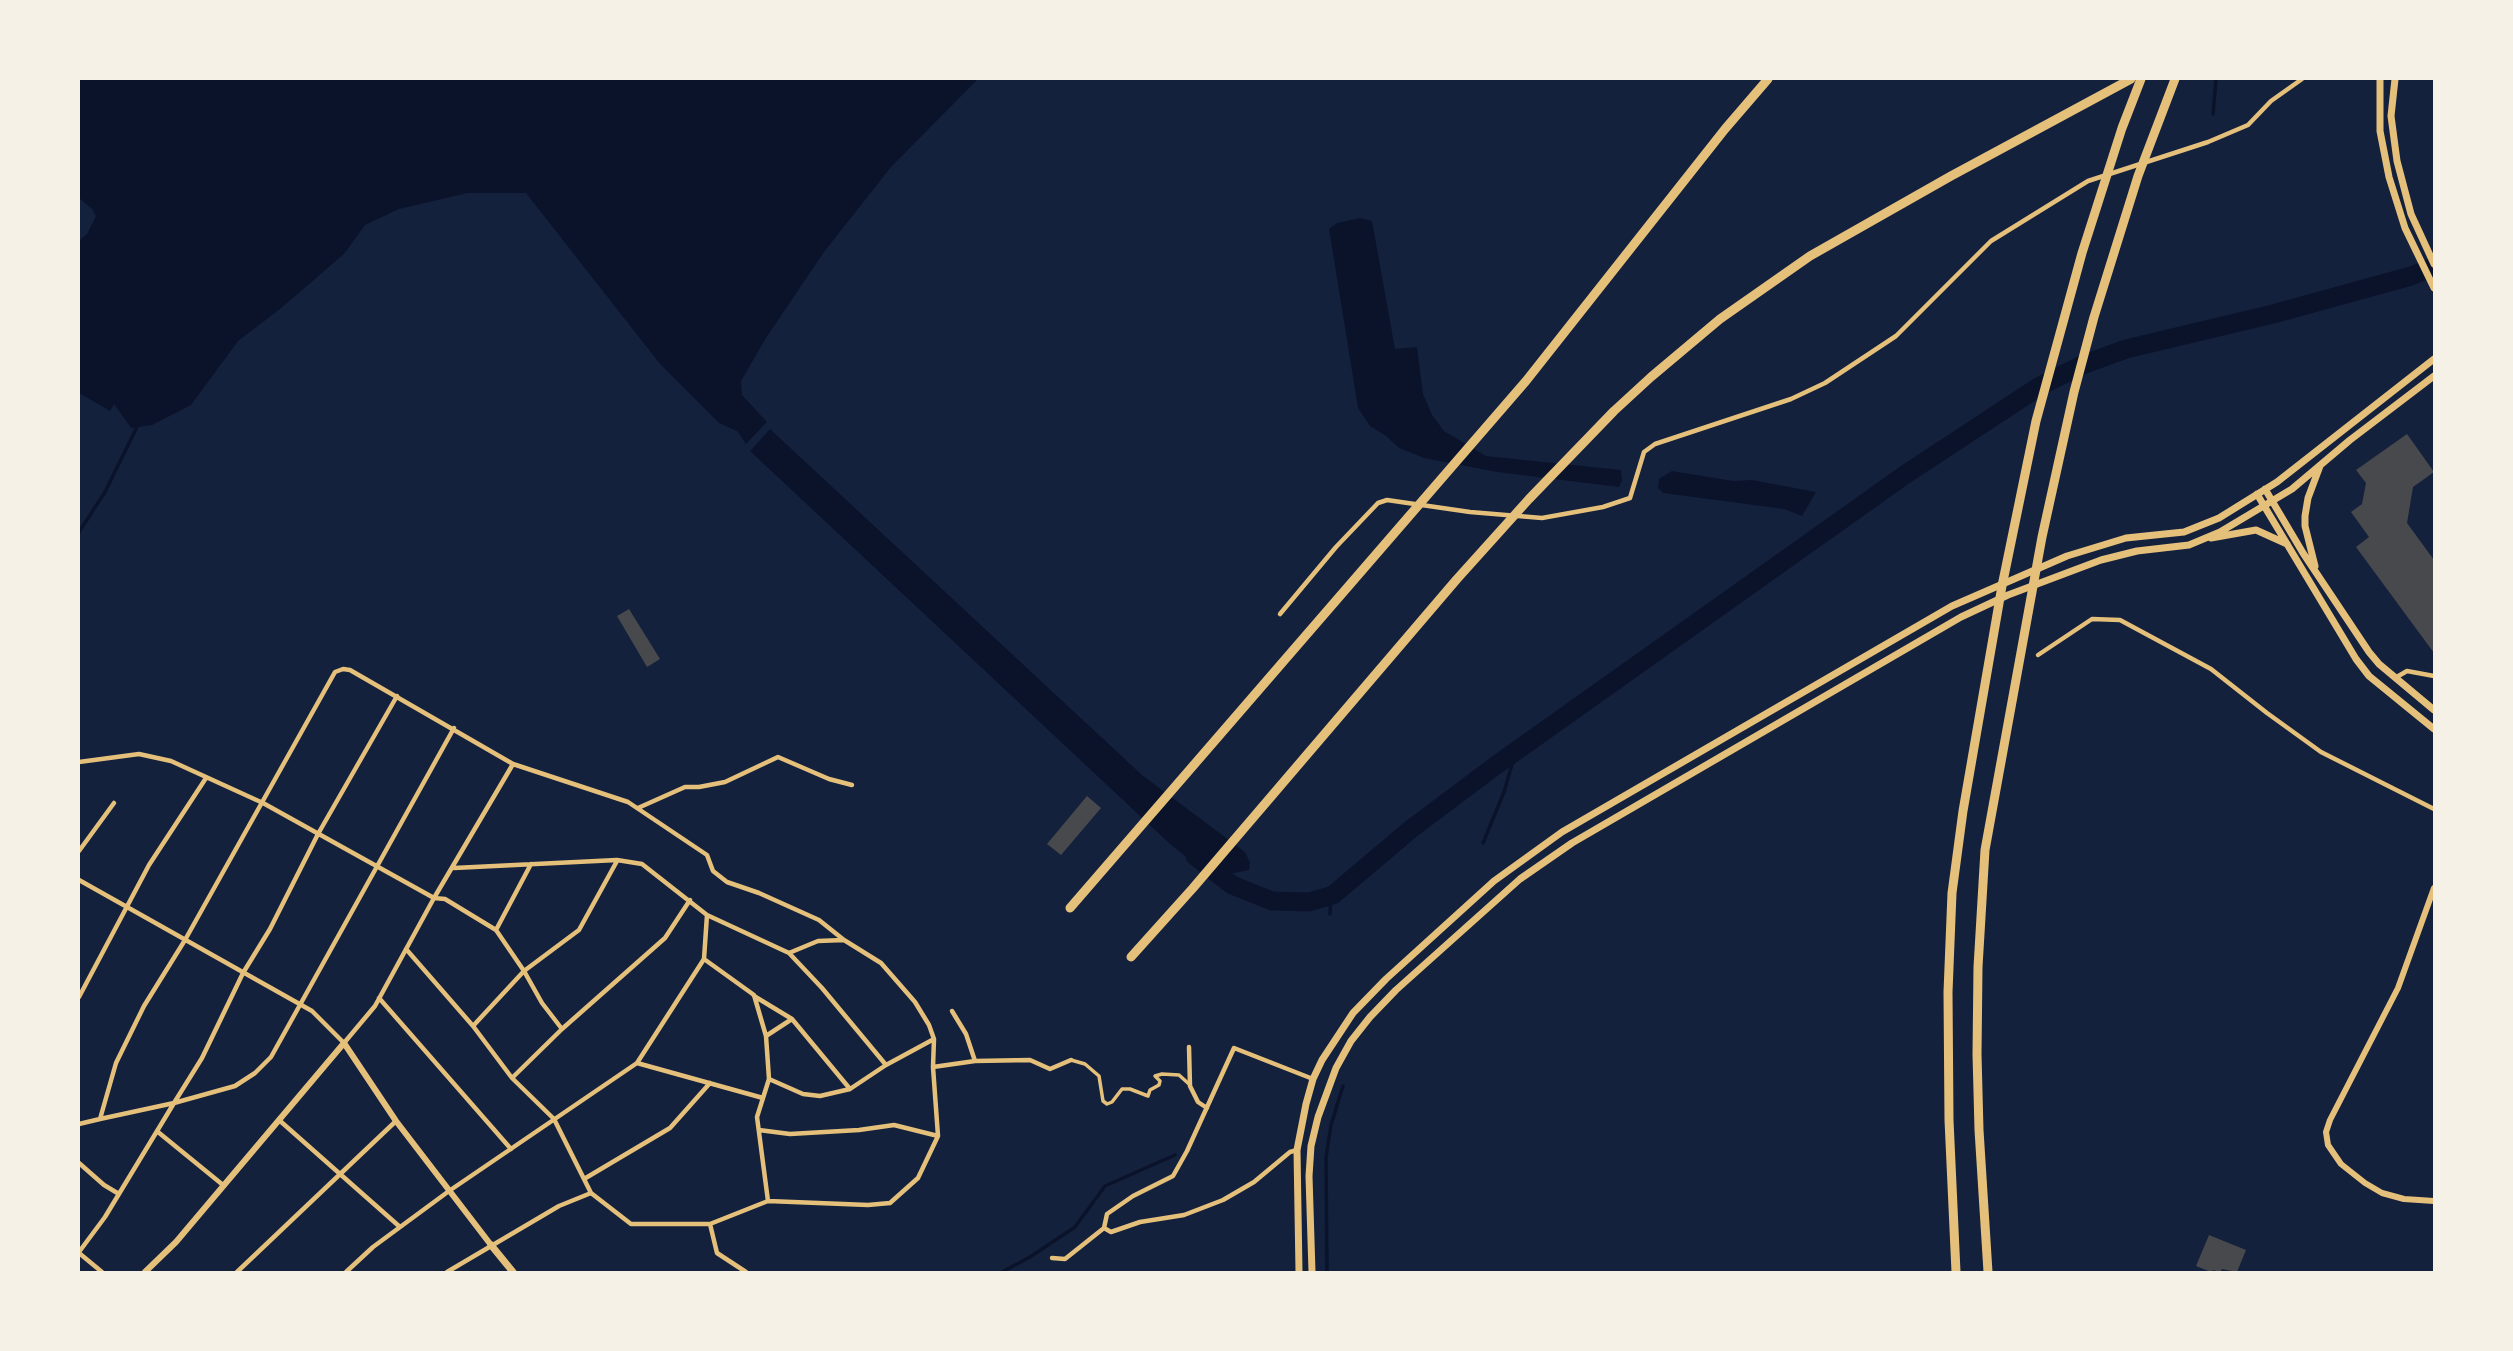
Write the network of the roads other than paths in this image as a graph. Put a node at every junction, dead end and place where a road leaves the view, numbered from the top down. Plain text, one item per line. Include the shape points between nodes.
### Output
1 (1768, 79) edge
2 (2131, 79) edge
3 (2141, 79) edge
4 (2175, 79) edge
5 (2302, 79) edge
6 (2380, 79) edge
7 (2395, 79) edge
8 (2434, 264) edge
9 (2434, 288) edge
10 (2433, 359) edge
11 (2434, 376) edge
12 (2321, 463) junction
13 (2265, 489) junction
14 (2257, 494) junction
15 (2273, 502) junction
16 (2265, 507) junction
17 (2206, 539) junction
18 (2287, 544) junction
19 (2316, 570) junction
20 (1280, 614) dead end
21 (2038, 655) dead end
22 (2434, 676) edge
23 (2395, 678) junction
24 (2385, 689) junction
25 (397, 696) junction
26 (2434, 710) edge
27 (454, 728) junction
28 (2434, 729) edge
29 (79, 762) edge
30 (513, 764) junction
31 (206, 778) junction
32 (852, 785) dead end
33 (114, 803) dead end
34 (263, 803) junction
35 (637, 808) junction
36 (2434, 809) edge
37 (318, 834) junction
38 (79, 851) edge
39 (617, 860) junction
40 (531, 863) junction
41 (376, 865) junction
42 (453, 868) junction
43 (79, 880) edge
44 (2434, 888) edge
45 (434, 898) junction
46 (690, 901) junction
47 (127, 908) junction
48 (1070, 908) dead end
49 (707, 915) junction
50 (496, 930) junction
51 (185, 940) junction
52 (844, 940) junction
53 (406, 949) junction
54 (789, 953) junction
55 (1131, 957) dead end
56 (704, 959) junction
57 (524, 971) junction
58 (243, 973) junction
59 (80, 993) edge
60 (754, 995) junction
61 (379, 998) junction
62 (300, 1006) junction
63 (952, 1012) dead end
64 (792, 1019) junction
65 (473, 1026) junction
66 (562, 1028) junction
67 (766, 1036) junction
68 (934, 1039) junction
69 (344, 1043) junction
70 (1189, 1047) dead end
71 (975, 1060) junction
72 (1071, 1060) joint
73 (636, 1063) junction
74 (886, 1065) junction
75 (933, 1067) junction
76 (512, 1078) junction
77 (769, 1079) junction
78 (1313, 1079) junction
79 (710, 1083) junction
80 (1329, 1085) junction
81 (1190, 1086) junction
82 (850, 1089) junction
83 (763, 1098) junction
84 (174, 1103) junction
85 (1207, 1108) junction
86 (100, 1119) junction
87 (554, 1119) junction
88 (279, 1120) junction
89 (396, 1121) junction
90 (79, 1124) edge
91 (759, 1130) junction
92 (158, 1132) junction
93 (938, 1136) junction
94 (510, 1149) junction
95 (1297, 1150) junction
96 (79, 1163) edge
97 (340, 1173) junction
98 (584, 1179) junction
99 (223, 1185) junction
100 (449, 1191) junction
101 (592, 1193) junction
102 (120, 1195) junction
103 (768, 1201) junction
104 (2434, 1201) edge
105 (710, 1224) junction
106 (400, 1227) junction
107 (1104, 1228) junction
108 (491, 1245) junction
109 (79, 1253) edge
110 (1052, 1258) dead end
111 (102, 1272) edge
112 (145, 1272) edge
113 (237, 1272) edge
114 (346, 1272) edge
115 (447, 1272) edge
116 (513, 1272) edge
117 (746, 1272) edge
118 (1299, 1272) edge
119 (1312, 1272) edge
120 (1956, 1272) edge
121 (1988, 1272) edge

1 - 48 highway via 1526,382
2 - 55 highway via 1810,256 1720,319 1614,411 1457,579
3 - 120 highway via 2078,265 2039,409 1963,811 1952,893 1948,992
4 - 121 highway via 2138,176 2074,392 2042,537 1985,850 1978,967 1979,1130
5 - 20 street via 2248,125 2088,181 1991,241 1896,336 1825,383 1791,399 1655,444 1644,452 1630,498 1542,518 1387,500 1378,503 1336,547
6 - 9 main road via 2380,131 2389,177 2413,246
7 - 8 main road via 2391,116 2397,161 2411,214
10 - 13 main road
11 - 12 main road
12 - 15 main road
12 - 19 main road via 2305,516
13 - 14 main road
13 - 15 main road
14 - 16 main road
14 - 78 main road via 2202,526 2126,538 2038,568 1952,606 1562,832 1494,881 1386,979 1353,1013
15 - 16 main road
15 - 19 main road
16 - 17 main road
16 - 18 main road
17 - 18 main road via 2256,530
17 - 80 main road via 2101,560 1961,617 1572,843 1502,893 1396,990 1351,1041
18 - 24 main road via 2356,659
19 - 23 main road via 2369,652
21 - 36 street via 2092,619 2120,620 2211,668 2321,752
22 - 23 street via 2407,670
23 - 24 main road
23 - 26 main road
24 - 28 main road
25 - 27 street
25 - 34 street via 350,670 335,672
25 - 37 street
27 - 30 street
27 - 41 street
29 - 31 street via 139,754 171,761
30 - 35 street
30 - 42 street
31 - 34 street
31 - 47 street via 149,865
32 - 35 street via 778,757 725,782 685,787
33 - 38 street
34 - 37 street
34 - 51 street
35 - 52 street via 706,855 713,871 727,882 819,920
37 - 41 street
37 - 58 street
39 - 40 street
39 - 46 street via 642,864
39 - 57 street via 579,930
40 - 42 street
40 - 50 street
41 - 45 street
41 - 62 street
42 - 45 street
43 - 47 street
44 - 104 street via 2398,988 2326,1132 2328,1145 2341,1164 2365,1183 2404,1199
45 - 50 street via 445,899
45 - 53 street
46 - 49 street
46 - 66 street via 665,938
47 - 51 street
47 - 59 street
49 - 54 street
49 - 56 street
50 - 57 street
51 - 58 street
51 - 86 street via 116,1063
52 - 54 street via 818,941
52 - 68 street via 881,963 915,1002
53 - 61 street
53 - 65 street
54 - 74 street
56 - 60 street
56 - 73 street
57 - 65 street
57 - 66 street
58 - 62 street
58 - 84 street via 202,1058
60 - 64 street
60 - 67 street
61 - 69 street
61 - 94 street
62 - 69 street via 312,1011
62 - 84 street via 271,1057 255,1073 235,1086
63 - 71 street
64 - 67 street
64 - 82 street
65 - 76 street
66 - 76 street
67 - 77 street
68 - 74 street
68 - 75 street
69 - 88 street
69 - 89 street
70 - 81 street
71 - 72 street via 1030,1060 1050,1069
71 - 75 street
72 - 81 street via 1099,1076 1107,1104 1122,1089 1148,1096 1159,1085 1155,1076 1162,1073 1179,1075
73 - 79 street
73 - 87 street
74 - 82 street
75 - 93 street
76 - 87 street
77 - 82 street via 811,1095
77 - 83 street
78 - 80 main road
78 - 85 street via 1234,1048
78 - 95 main road
79 - 83 street
79 - 98 street via 670,1128
80 - 119 main road via 1311,1146
81 - 85 street
83 - 91 street
84 - 86 street
84 - 92 street
85 - 107 street via 1173,1175 1107,1214
86 - 90 street
87 - 94 street
87 - 98 street
88 - 97 street
88 - 99 street
89 - 97 street
89 - 100 street
91 - 93 street via 790,1134 894,1125
91 - 103 street
92 - 99 street
92 - 102 street
93 - 103 street via 918,1178 890,1203
94 - 100 street
95 - 107 street via 1223,1200 1184,1215 1111,1232
95 - 118 main road
96 - 102 street
97 - 106 street
97 - 113 street
98 - 101 street
99 - 112 street
100 - 106 street
100 - 108 street
101 - 105 street via 631,1224
101 - 108 street via 559,1206
102 - 109 street
103 - 105 street
105 - 117 street via 717,1253
106 - 114 street
107 - 110 street via 1065,1259
108 - 115 street
108 - 116 main road
109 - 111 street

